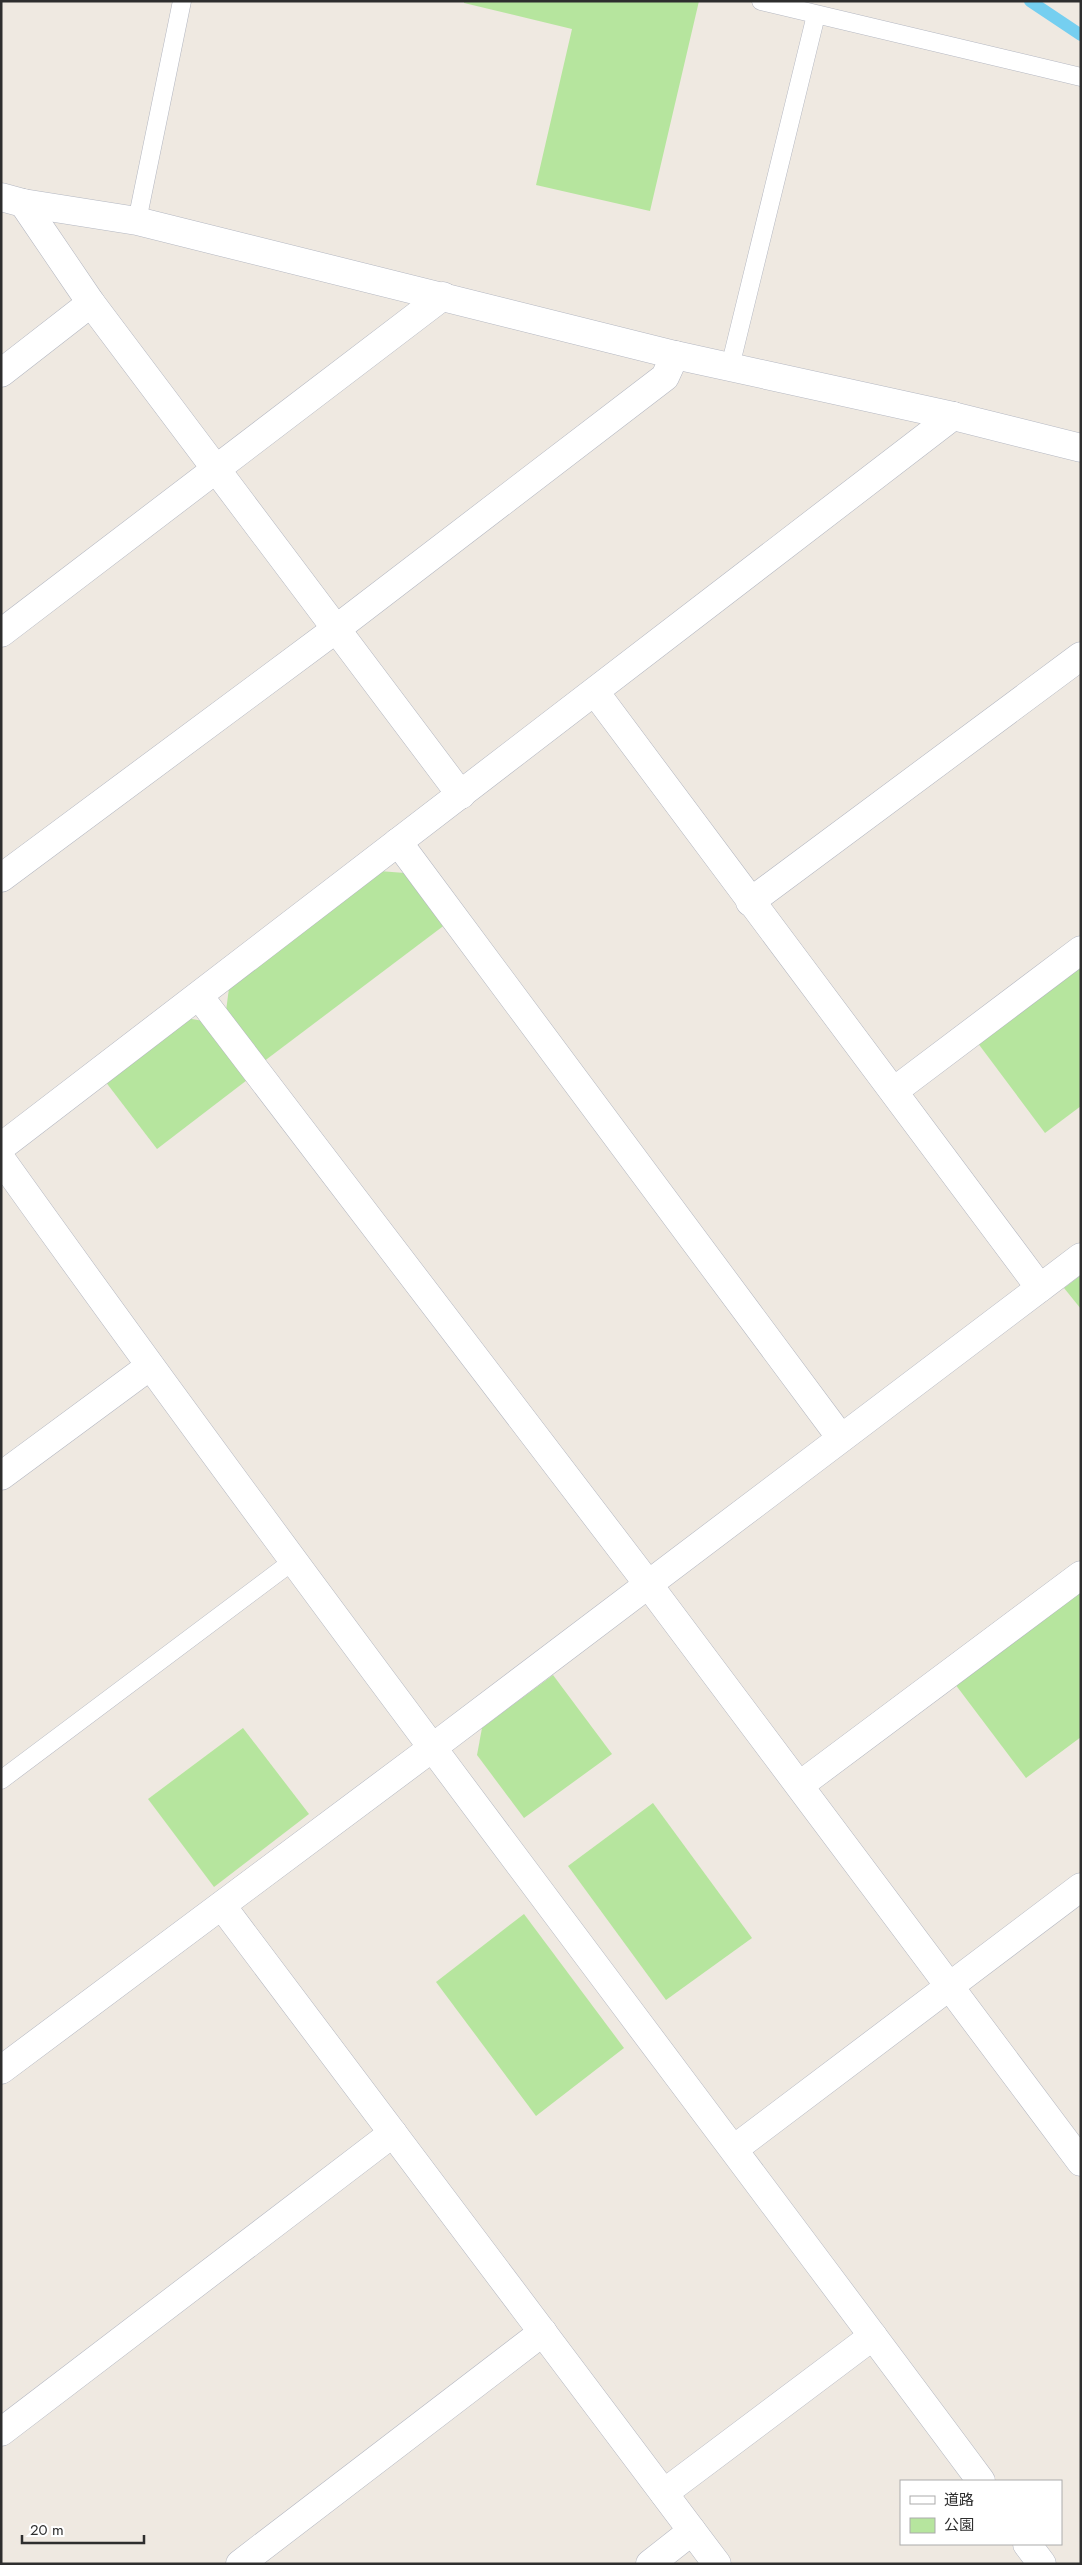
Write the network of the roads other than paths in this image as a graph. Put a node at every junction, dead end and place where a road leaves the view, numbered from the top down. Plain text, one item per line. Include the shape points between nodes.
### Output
1 (182, 1) edge
2 (761, 1) edge
3 (816, 15) junction
4 (1081, 77) edge
5 (12, 200) edge
6 (138, 221) junction
7 (443, 296) junction
8 (91, 304) junction
9 (675, 355) junction
10 (730, 367) junction
11 (1, 373) edge
12 (953, 416) junction
13 (1081, 448) edge
14 (216, 470) junction
15 (336, 629) junction
16 (1, 633) edge
17 (1081, 656) edge
18 (595, 692) junction
19 (460, 795) junction
20 (398, 842) junction
21 (1, 878) edge
22 (750, 902) junction
23 (1081, 950) edge
24 (199, 996) junction
25 (894, 1091) junction
26 (1, 1147) edge
27 (1, 1159) edge
28 (1081, 1257) edge
29 (1040, 1288) junction
30 (150, 1366) junction
31 (841, 1438) junction
32 (1, 1476) edge
33 (293, 1560) junction
34 (1081, 1575) edge
35 (648, 1584) junction
36 (432, 1748) junction
37 (1, 1780) edge
38 (800, 1785) junction
39 (1081, 1887) edge
40 (222, 1906) junction
41 (950, 1987) junction
42 (1, 2070) edge
43 (393, 2133) junction
44 (734, 2149) junction
45 (1081, 2162) edge
46 (543, 2332) junction
47 (873, 2336) junction
48 (1, 2432) edge
49 (980, 2480) edge
50 (664, 2493) junction
51 (692, 2531) junction
52 (1028, 2545) edge
53 (240, 2564) edge
54 (650, 2564) edge
55 (717, 2564) edge
56 (1042, 2564) edge

1 - 6 lane
2 - 3 lane
3 - 4 lane
3 - 10 lane
5 - 6 street
5 - 8 street
6 - 7 street
7 - 9 street
7 - 14 street
8 - 11 street
8 - 14 street
9 - 10 street
9 - 15 street via 665,377
10 - 12 street
12 - 13 street
12 - 18 street
14 - 15 street
14 - 16 street
15 - 19 street
15 - 21 street
17 - 22 street
18 - 19 street
18 - 22 street
19 - 20 street
20 - 24 street
20 - 31 street
22 - 25 street
23 - 25 street
24 - 26 street
24 - 35 street
25 - 29 street
27 - 30 street
28 - 29 street
29 - 31 street
30 - 32 street
30 - 33 street
31 - 35 street
33 - 36 street
33 - 37 lane
34 - 38 street
35 - 36 street
35 - 38 street
36 - 40 street
36 - 44 street
38 - 41 street
39 - 41 street
40 - 42 street
40 - 43 street
41 - 44 street
41 - 45 street
43 - 46 street
43 - 48 street
44 - 47 street
46 - 50 street
46 - 53 street
47 - 49 street
47 - 50 street
50 - 51 street
51 - 54 street
51 - 55 street
52 - 56 street

